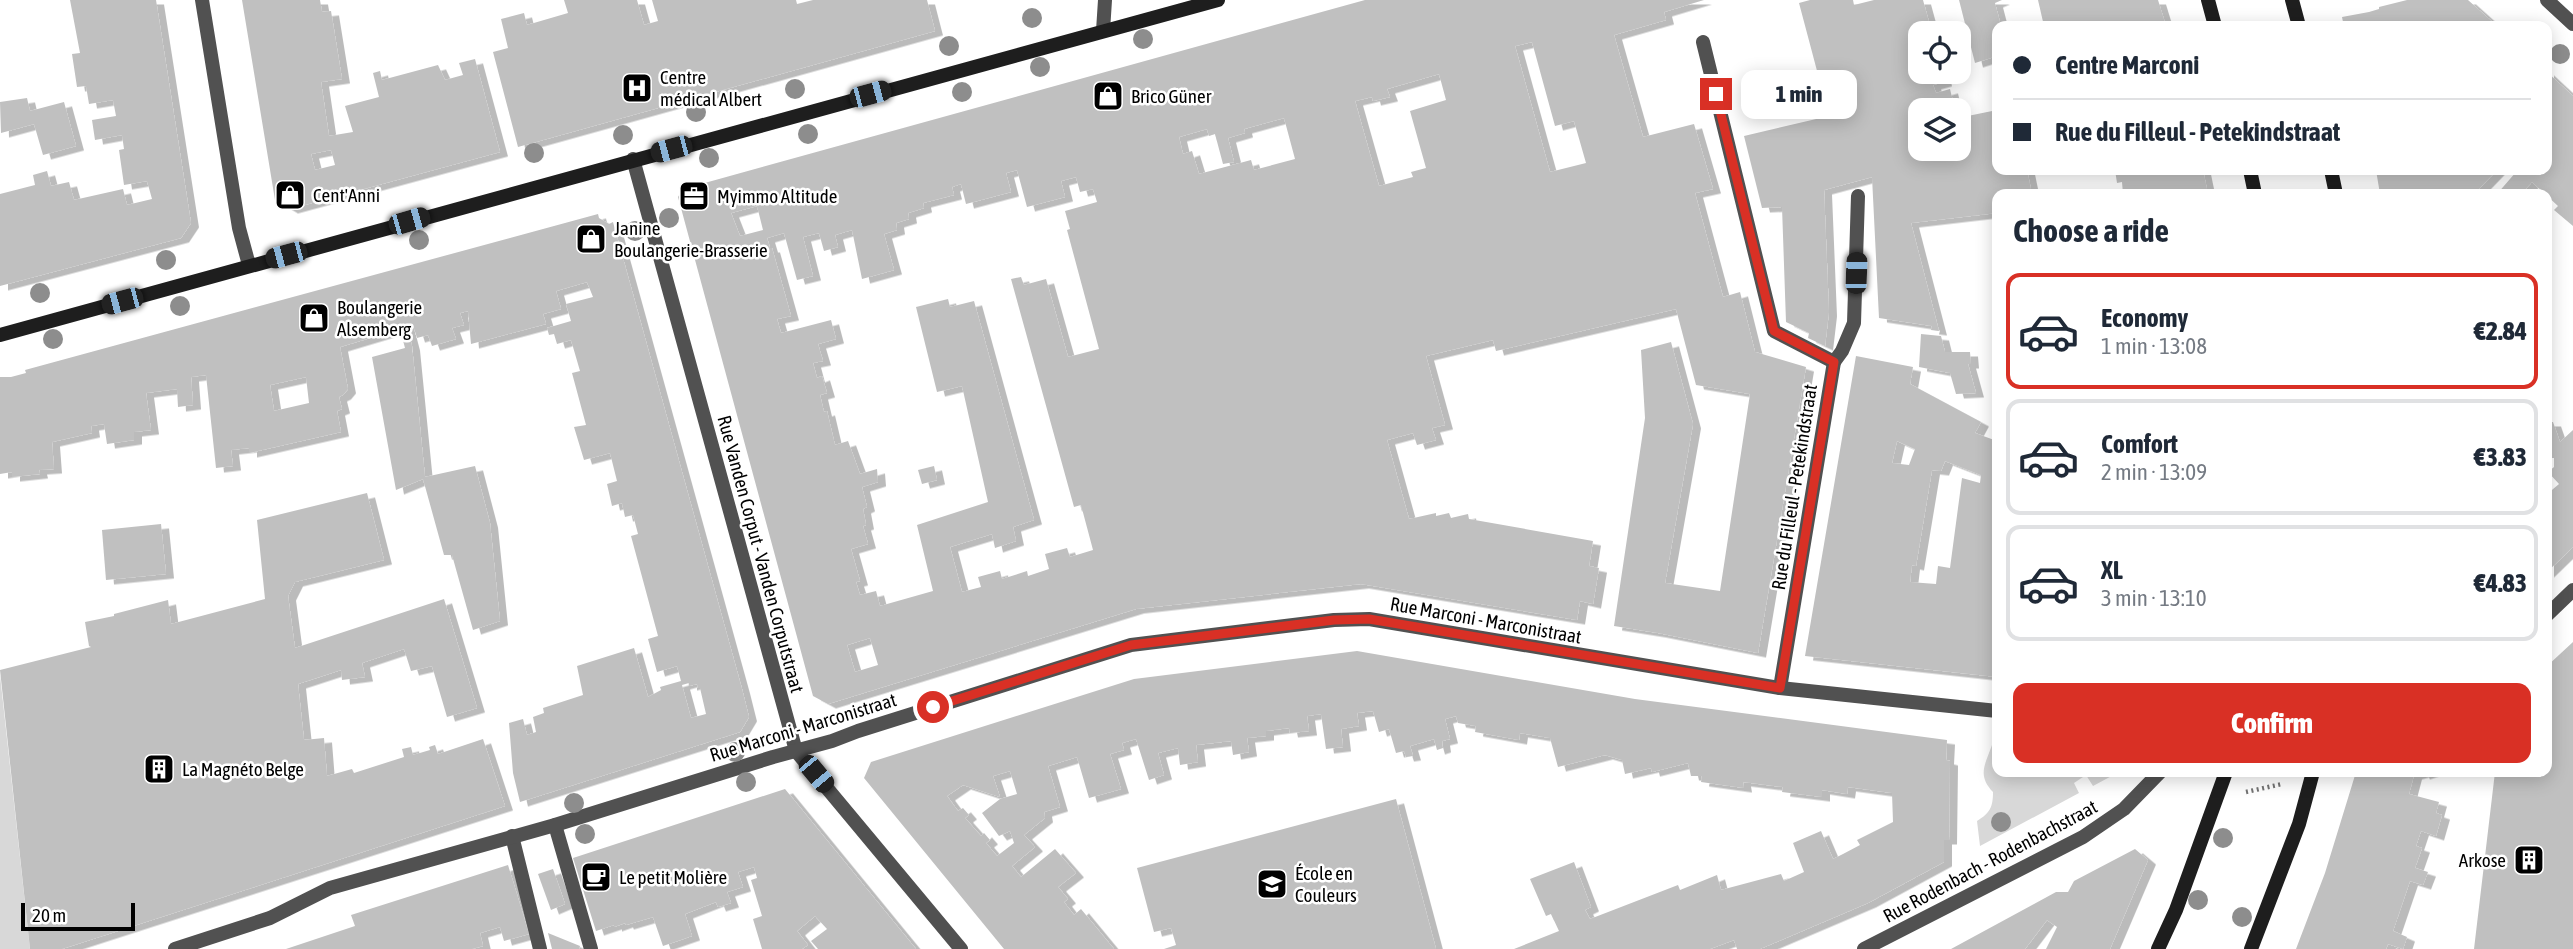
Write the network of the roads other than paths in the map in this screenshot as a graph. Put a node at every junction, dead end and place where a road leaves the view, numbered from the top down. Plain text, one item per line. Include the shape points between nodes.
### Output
1 (202, 0) edge
2 (1105, 0) edge
3 (1218, 0) edge
4 (2208, 0) edge
5 (2292, 0) edge
6 (2547, 0) edge
7 (2214, 21) edge
8 (2298, 21) edge
9 (2573, 24) edge
10 (1102, 31) junction
11 (1703, 42) dead end
12 (633, 159) junction
13 (1858, 196) dead end
14 (249, 265) junction
15 (0, 335) edge
16 (1834, 362) junction
17 (2573, 590) edge
18 (2552, 610) edge
19 (1780, 688) junction
20 (1992, 710) edge
21 (796, 751) junction
22 (2155, 777) edge
23 (2224, 777) edge
24 (2312, 777) edge
25 (555, 825) junction
26 (512, 836) junction
27 (175, 949) edge
28 (540, 949) edge
29 (591, 949) edge
30 (961, 949) edge
31 (1864, 949) edge
32 (2158, 949) edge
33 (2251, 949) edge

1 - 14 street
2 - 10 street
3 - 10 main road
4 - 7 main road
5 - 8 main road
6 - 9 street
10 - 12 main road
11 - 16 street, Rue du Filleul - Petekindstraat via 1774,331
12 - 14 main road
12 - 21 street, Rue Vanden Corput - Vanden Corputstraat
13 - 16 street via 1854,323
14 - 15 main road
16 - 19 street, Rue du Filleul - Petekindstraat
17 - 18 street
19 - 20 street, Rue Marconi - Marconistraat
19 - 21 street, Rue Marconi - Marconistraat via 1369,619 1334,620 1131,645
21 - 25 street, Rue Marconi - Marconistraat
21 - 30 street, Rue Vanden Corput - Vanden Corputstraat
22 - 31 street, Rue Rodenbach - Rodenbachstraat via 2124,809 2083,837
23 - 32 main road
24 - 33 main road via 2299,824
25 - 26 street, Rue Marconi - Marconistraat
25 - 29 street
26 - 27 street, Rue Marconi - Marconistraat via 330,888 270,918
26 - 28 street

